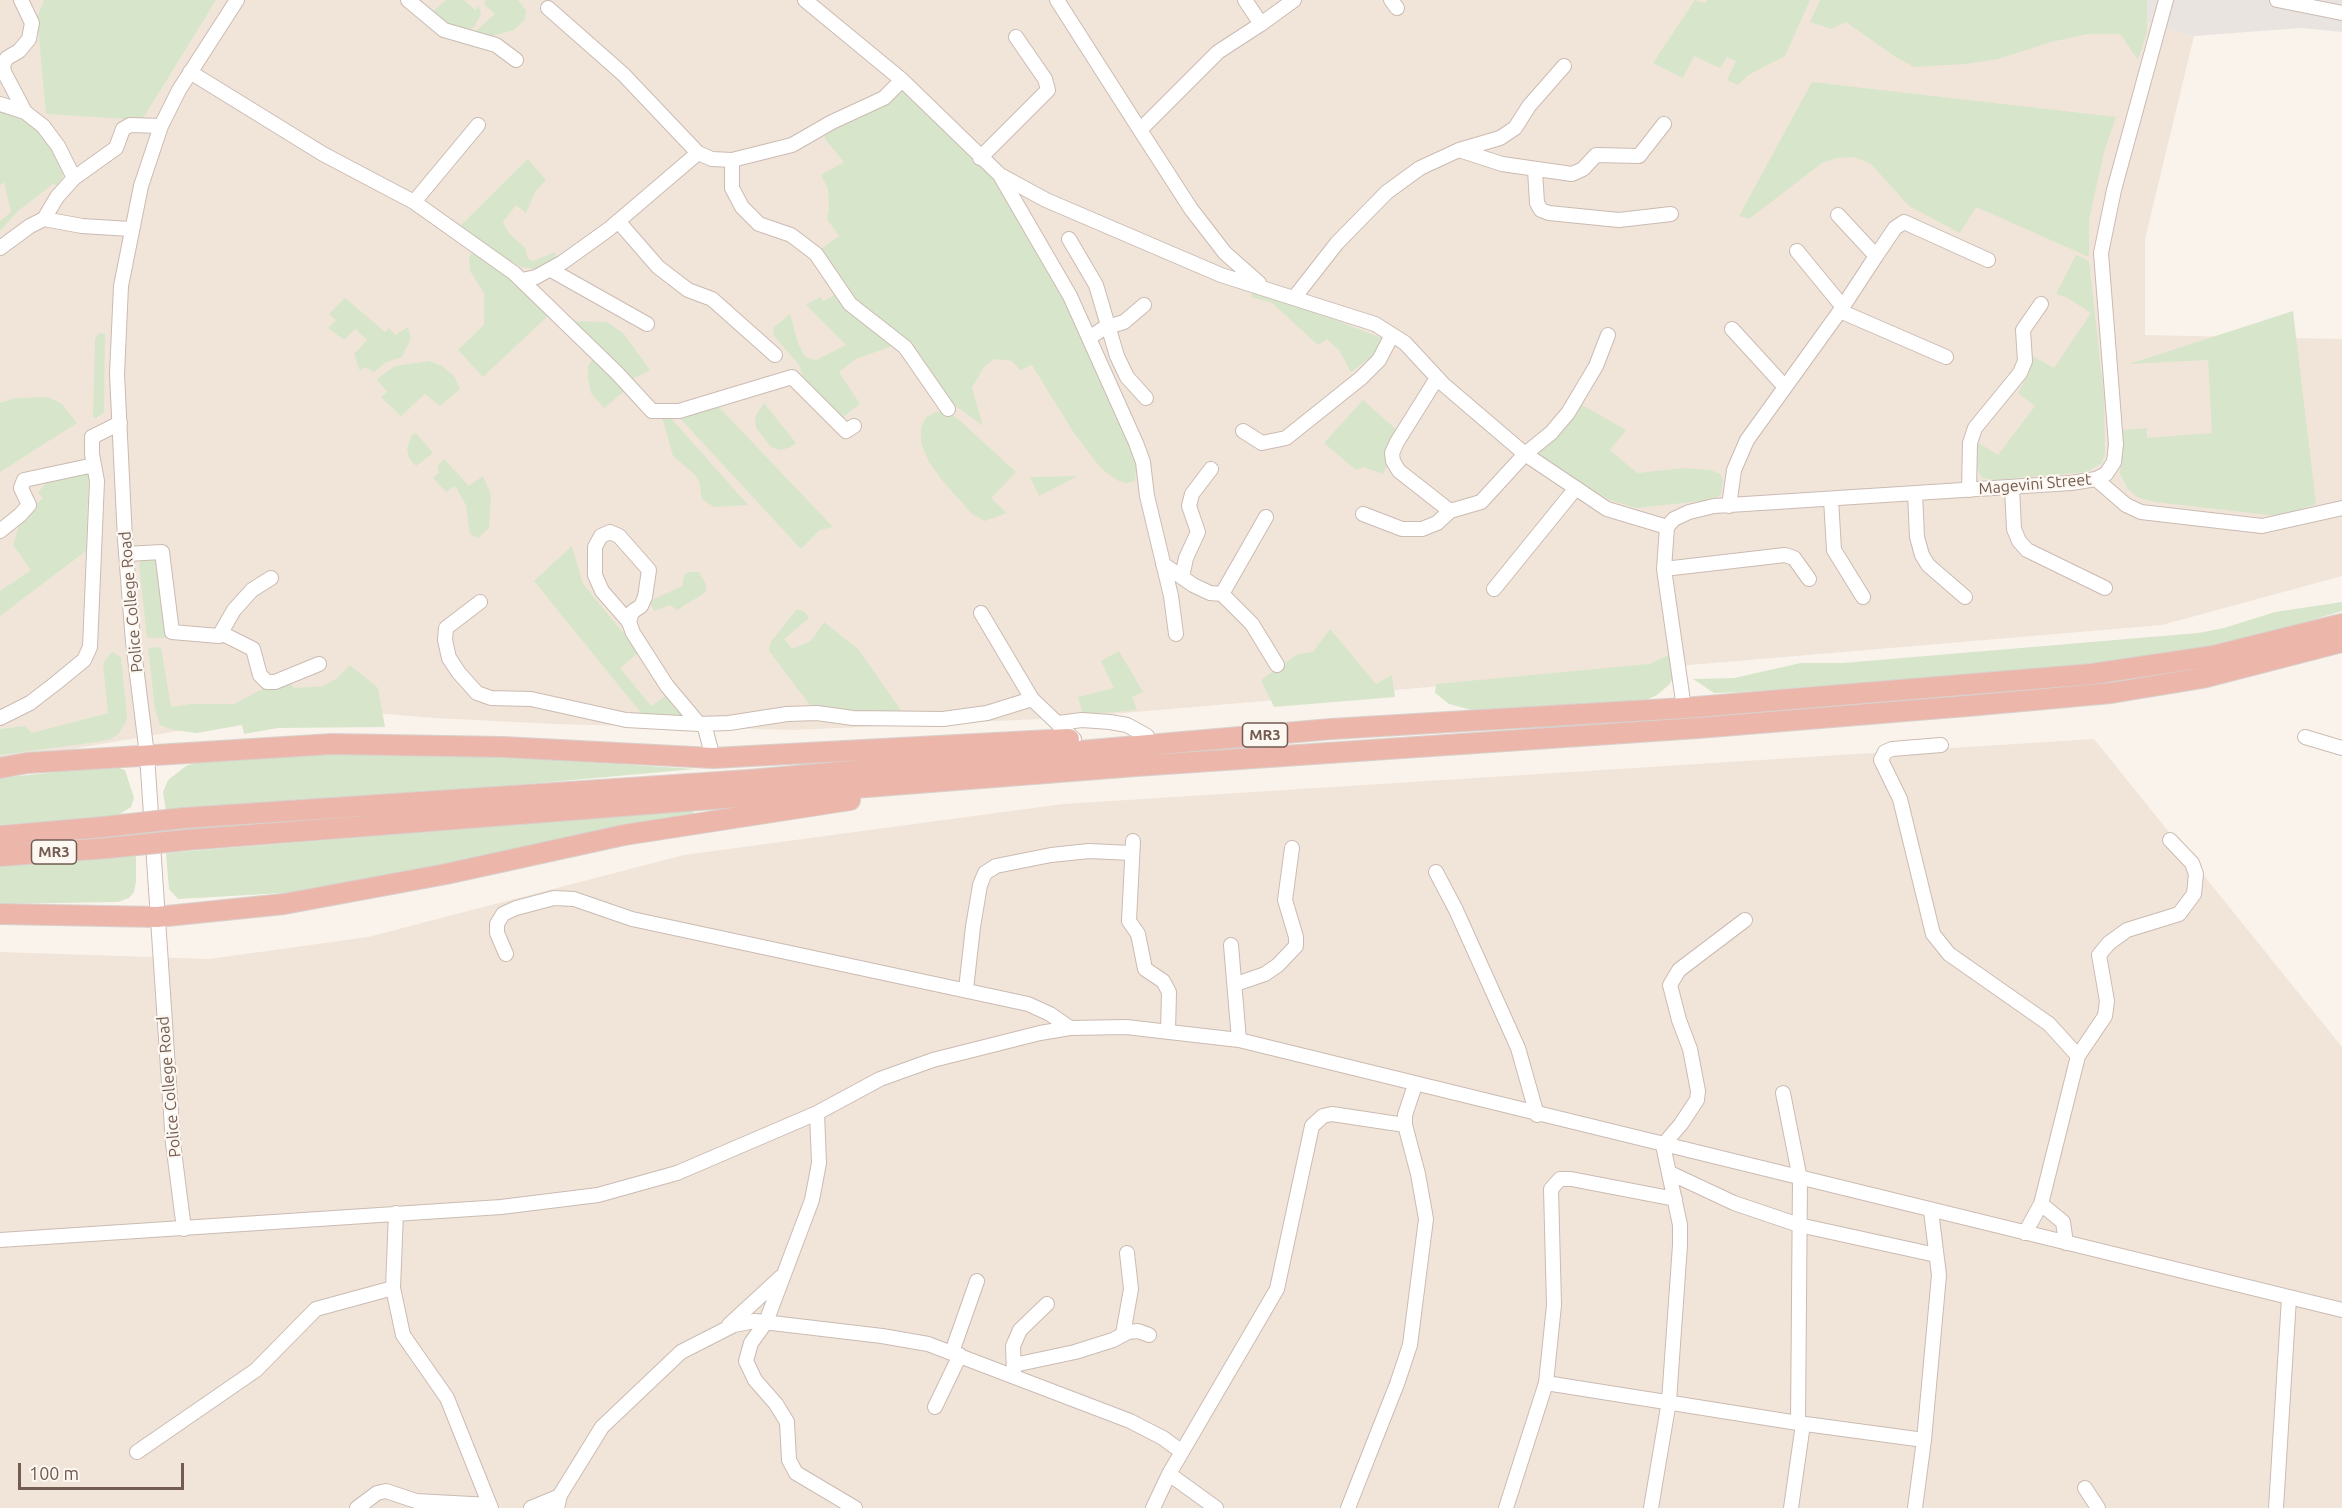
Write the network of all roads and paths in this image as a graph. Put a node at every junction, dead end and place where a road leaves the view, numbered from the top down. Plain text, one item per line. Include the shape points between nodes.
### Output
1 (21, 0) edge
2 (237, 0) edge
3 (408, 0) edge
4 (805, 0) edge
5 (1057, 0) edge
6 (1245, 0) edge
7 (1294, 0) edge
8 (2166, 0) edge
9 (2277, 0) edge
10 (548, 8) dead end
11 (2342, 13) edge
12 (1261, 24) junction
13 (1016, 37) dead end
14 (516, 60) dead end
15 (2, 62) edge
16 (1564, 66) dead end
17 (190, 72) junction
18 (902, 80) junction
19 (0, 104) edge
20 (25, 112) junction
21 (1664, 124) dead end
22 (478, 125) dead end
23 (161, 126) junction
24 (1140, 130) junction
25 (1459, 150) junction
26 (698, 153) junction
27 (980, 158) junction
28 (732, 160) junction
29 (1534, 170) junction
30 (1000, 175) junction
31 (74, 178) junction
32 (414, 202) junction
33 (1671, 214) dead end
34 (1838, 215) dead end
35 (44, 219) junction
36 (618, 221) junction
37 (130, 230) junction
38 (1069, 239) dead end
39 (0, 248) edge
40 (1797, 251) dead end
41 (1876, 256) junction
42 (1988, 260) dead end
43 (551, 270) junction
44 (522, 280) junction
45 (1263, 286) junction
46 (1294, 298) junction
47 (2041, 304) dead end
48 (1144, 305) dead end
49 (1842, 309) junction
50 (647, 324) dead end
51 (1109, 327) junction
52 (1732, 329) dead end
53 (1392, 335) junction
54 (1608, 335) dead end
55 (1089, 338) junction
56 (775, 355) dead end
57 (1947, 357) dead end
58 (1437, 378) junction
59 (1785, 387) junction
60 (1146, 398) dead end
61 (948, 409) dead end
62 (120, 423) junction
63 (854, 426) dead end
64 (1243, 431) dead end
65 (1525, 454) junction
66 (94, 465) junction
67 (1211, 469) dead end
68 (2096, 479) junction
69 (2012, 487) junction
70 (1576, 488) junction
71 (1969, 490) junction
72 (1915, 493) junction
73 (1831, 499) junction
74 (1729, 506) junction
75 (2342, 508) edge
76 (1450, 510) junction
77 (1363, 514) dead end
78 (1266, 517) dead end
79 (1666, 527) junction
80 (0, 531) edge
81 (126, 554) junction
82 (1163, 564) junction
83 (1664, 569) junction
84 (1182, 577) junction
85 (271, 578) dead end
86 (1809, 579) dead end
87 (2105, 588) dead end
88 (1494, 589) dead end
89 (1222, 594) junction
90 (1863, 597) dead end
91 (1965, 597) dead end
92 (480, 602) dead end
93 (981, 613) dead end
94 (630, 622) junction
95 (2342, 624) edge
96 (220, 633) junction
97 (1176, 634) dead end
98 (2342, 642) edge
99 (319, 664) dead end
100 (1277, 665) dead end
101 (1032, 699) junction
102 (1684, 708) junction
103 (0, 718) edge
104 (1058, 723) junction
105 (702, 724) junction
106 (1330, 729) junction
107 (1147, 736) junction
108 (2305, 737) dead end
109 (1074, 739) junction
110 (1941, 745) dead end
111 (2342, 748) edge
112 (147, 755) junction
113 (713, 758) junction
114 (1136, 766) junction
115 (0, 768) edge
116 (0, 836) edge
117 (2170, 840) dead end
118 (1292, 848) dead end
119 (0, 856) edge
120 (1436, 872) dead end
121 (0, 915) edge
122 (157, 917) junction
123 (1745, 920) dead end
124 (1231, 945) dead end
125 (506, 954) dead end
126 (1236, 984) junction
127 (966, 989) junction
128 (1070, 1028) junction
129 (1168, 1032) junction
130 (1239, 1040) junction
131 (2078, 1056) junction
132 (1415, 1085) junction
133 (1783, 1093) dead end
134 (817, 1113) junction
135 (1537, 1114) junction
136 (1405, 1125) junction
137 (1663, 1145) junction
138 (1670, 1173) junction
139 (1800, 1179) junction
140 (1675, 1199) junction
141 (2040, 1204) junction
142 (1931, 1210) junction
143 (396, 1213) junction
144 (1799, 1226) junction
145 (184, 1229) junction
146 (2025, 1233) junction
147 (0, 1240) edge
148 (2066, 1243) junction
149 (1127, 1253) dead end
150 (1936, 1255) junction
151 (783, 1276) junction
152 (977, 1281) dead end
153 (393, 1288) junction
154 (2289, 1298) junction
155 (1047, 1304) dead end
156 (2342, 1310) edge
157 (766, 1322) junction
158 (725, 1329) junction
159 (1123, 1334) junction
160 (1149, 1335) dead end
161 (956, 1353) junction
162 (1014, 1371) junction
163 (1546, 1383) junction
164 (1669, 1401) junction
165 (935, 1407) dead end
166 (1800, 1424) junction
167 (1924, 1440) junction
168 (137, 1452) dead end
169 (1182, 1452) junction
170 (1169, 1474) junction
171 (2085, 1488) dead end
172 (558, 1502) edge
173 (490, 1507) edge
174 (357, 1508) edge
175 (531, 1508) edge
176 (855, 1508) edge
177 (1153, 1508) edge
178 (1216, 1508) edge
179 (1347, 1508) edge
180 (1506, 1508) edge
181 (1651, 1508) edge
182 (1791, 1508) edge
183 (1915, 1508) edge
184 (2098, 1508) edge
185 (2276, 1508) edge

1 - 15 street via 32,22 29,39
2 - 17 street, Police College Road
3 - 14 street via 444,30 496,45
4 - 18 street
5 - 24 street
6 - 12 street
7 - 12 street
8 - 68 street, Magevini Street via 2114,190 2101,253 2116,444 2114,462 2106,474
9 - 11 street
10 - 26 street via 623,74
12 - 24 street via 1218,52
13 - 27 street via 1046,79 1048,90
15 - 20 street
16 - 25 street via 1528,106 1515,128 1490,142
17 - 23 street, Police College Road
17 - 32 street via 323,154
18 - 27 street
18 - 28 street via 884,98 792,145
19 - 20 street
20 - 31 street via 43,126 58,146
21 - 29 street via 1639,156 1596,155 1572,174
22 - 32 street
23 - 31 street via 130,125 123,129 116,148
23 - 37 street, Police College Road
24 - 45 street via 1225,253
25 - 29 street via 1492,162
25 - 46 street via 1420,168 1387,192 1337,243
26 - 28 street via 712,159
26 - 36 street
27 - 30 street
28 - 61 street via 732,188 742,207 759,224 791,235 816,254 850,304 905,347
29 - 33 street via 1537,203 1549,213 1619,220
30 - 45 street via 1046,200 1221,275
30 - 55 street via 1070,296
31 - 35 street
32 - 44 street
34 - 41 street
35 - 37 street
35 - 39 street
36 - 43 street
36 - 56 street via 658,267 688,290 712,299
37 - 62 street, Police College Road via 121,286 117,374
38 - 51 street via 1096,285
40 - 49 street
41 - 42 street via 1895,228 1904,222
41 - 49 street
43 - 44 street
43 - 50 street
44 - 63 street via 652,411 679,411 792,378 846,431
45 - 46 street
46 - 53 street via 1375,324
47 - 71 street via 2023,330 2025,361 2020,373 1975,428 1970,443
48 - 51 street via 1124,322
49 - 57 street
49 - 59 street
51 - 55 street
51 - 60 street via 1127,377
52 - 59 street
53 - 58 street via 1405,343
53 - 64 street via 1379,360 1361,378 1286,438 1262,443
54 - 65 street via 1596,366 1568,413
55 - 82 street via 1143,462
58 - 65 street
58 - 76 street via 1392,453 1399,471
59 - 74 street via 1747,440 1734,470
62 - 66 street via 92,437
62 - 81 street, Police College Road
65 - 70 street
65 - 76 street via 1481,502
66 - 80 street via 24,480 21,488 28,504
66 - 103 street via 97,481 90,647 84,660 56,683 30,703
67 - 84 street via 1192,494 1189,506 1198,532
68 - 69 street, Magevini Street
68 - 75 street via 2126,506 2141,512 2262,526
69 - 71 street, Magevini Street
69 - 87 street via 2014,529 2027,550
70 - 79 street via 1607,509
70 - 88 street
71 - 72 street, Magevini Street
72 - 73 street, Magevini Street
72 - 91 street via 1922,555
73 - 74 street, Magevini Street
73 - 90 street via 1834,550
74 - 79 street, Magevini Street via 1689,512
76 - 77 street via 1437,523 1422,529 1402,529
78 - 89 street
79 - 83 street
81 - 96 street via 162,552 172,632 219,636
81 - 112 street, Police College Road
82 - 84 street
82 - 97 street
83 - 86 street via 1785,555 1794,558
83 - 102 street
84 - 89 street via 1210,593
85 - 96 street via 252,590
89 - 100 street via 1252,624
92 - 105 street via 446,628 445,640 448,658 477,693 491,698 531,699 626,720
93 - 101 street
94 - 94 street via 632,612 645,597 649,570 620,536 610,532 601,536 595,547 595,575 602,591
94 - 105 street via 658,675
95 - 102 highway, MR3 via 2213,656 2092,674
96 - 99 street via 253,649 260,675 267,682
98 - 114 highway, MR3 via 2202,678 2111,693 1698,728
101 - 104 street
101 - 105 street via 987,713 943,719 864,719 817,713
102 - 106 highway, MR3
104 - 107 street via 1110,722 1127,725
104 - 109 street
105 - 113 street
106 - 107 highway
106 - 116 highway, MR3, bridge via 749,780 184,818
107 - 109 highway
108 - 111 street
109 - 113 highway
110 - 131 street via 1892,749 1881,760 1903,807 1933,934 1949,954 2049,1024
112 - 113 highway via 411,743
112 - 115 highway
112 - 122 street, Police College Road
114 - 119 highway, MR3, bridge
114 - 122 highway via 835,802 624,835 284,904
117 - 131 street via 2192,863 2196,874 2194,894 2179,914 2127,930 2109,943 2100,956 2107,1001 2104,1016
118 - 126 street via 1285,900 1296,946 1265,974
120 - 135 street via 1518,1047
121 - 122 highway
122 - 145 street, Police College Road via 173,1143
123 - 137 street via 1679,970 1672,980 1670,988 1690,1049 1698,1092 1697,1100
124 - 126 street
125 - 127 street via 497,933 503,914 554,898 574,899 632,919
126 - 130 street
127 - 128 street via 1028,1004
127 - 129 street via 973,927 985,873 996,866 1051,855 1133,847 1129,921 1137,934 1145,969 1163,981 1169,992
128 - 129 street via 1126,1027
128 - 134 street via 933,1060 880,1079
129 - 130 street
130 - 132 street
131 - 141 street
132 - 135 street
132 - 136 street
133 - 139 street
134 - 143 street via 676,1173 598,1195 501,1207
134 - 151 street via 819,1163 812,1200
135 - 137 street
136 - 169 street via 1332,1114 1312,1126 1277,1289
136 - 179 street via 1426,1219 1410,1345
137 - 138 street
137 - 139 street
138 - 140 street
138 - 144 street via 1734,1203
139 - 142 street
139 - 144 street
140 - 163 street via 1571,1179 1560,1179 1554,1184 1554,1313
140 - 164 street via 1680,1245
141 - 146 street
141 - 148 street via 2063,1222
142 - 146 street
142 - 150 street
143 - 145 street
143 - 153 street
144 - 150 street
144 - 166 street
145 - 147 street
146 - 148 street
148 - 154 street
149 - 159 street via 1131,1289
150 - 167 street via 1939,1275
151 - 157 street
151 - 158 street
152 - 161 street
153 - 168 street via 316,1309 256,1370
153 - 173 street via 404,1335 447,1398
154 - 156 street
154 - 185 street
155 - 162 street via 1020,1330 1013,1346
157 - 158 street
157 - 161 street via 882,1336
157 - 176 street via 751,1343 746,1361 755,1380 787,1422 791,1467
158 - 172 street via 681,1352 602,1427
159 - 160 street via 1137,1331
159 - 162 street
161 - 162 street
161 - 165 street
162 - 169 street via 1130,1420
163 - 164 street
163 - 180 street
164 - 166 street
164 - 181 street
166 - 167 street
166 - 182 street
167 - 183 street
169 - 170 street
170 - 177 street
170 - 178 street
171 - 184 street
172 - 175 street
173 - 174 street via 416,1501 386,1491

